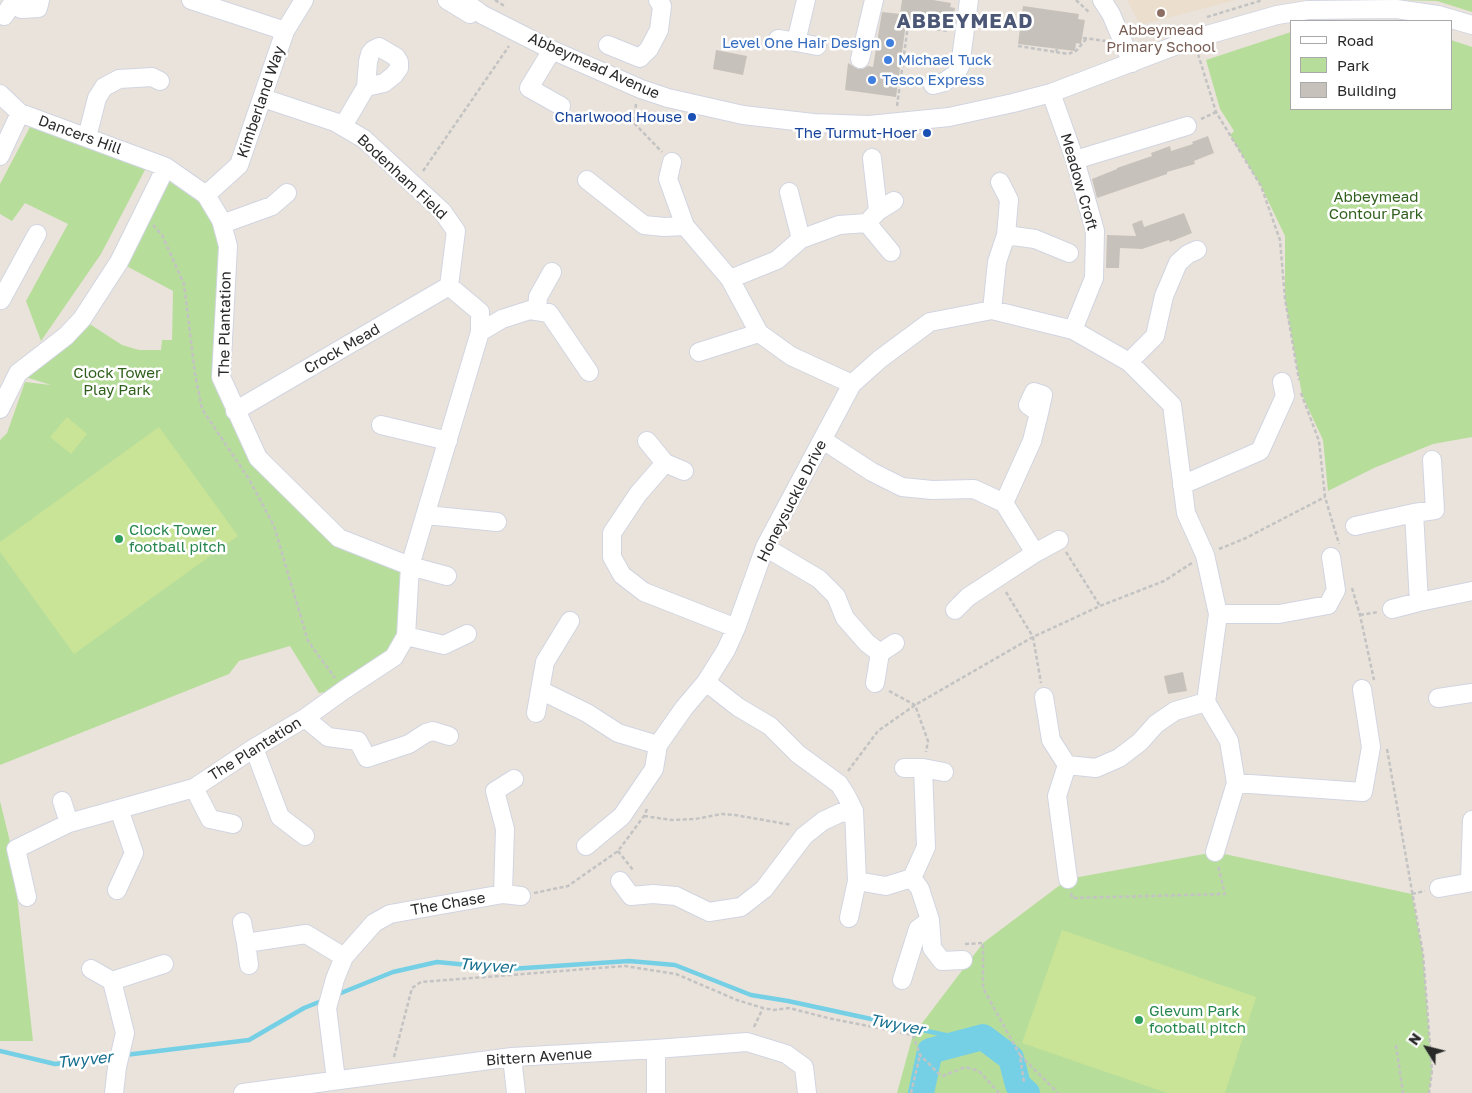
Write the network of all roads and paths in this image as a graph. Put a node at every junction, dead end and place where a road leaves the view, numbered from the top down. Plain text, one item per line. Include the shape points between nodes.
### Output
1 (40, 0) edge
2 (191, 0) edge
3 (304, 0) edge
4 (447, 0) edge
5 (462, 0) edge
6 (477, 0) edge
7 (495, 0) edge
8 (806, 0) edge
9 (874, 0) edge
10 (969, 0) edge
11 (1076, 0) edge
12 (1263, 0) edge
13 (660, 3) edge
14 (1097, 7) edge
15 (506, 8) dead end
16 (4, 16) dead end
17 (1204, 18) dead end
18 (1187, 24) dead end
19 (1472, 25) edge
20 (1133, 28) dead end
21 (512, 29) junction
22 (285, 31) junction
23 (965, 33) junction
24 (1107, 36) dead end
25 (778, 38) dead end
26 (1083, 38) dead end
27 (1087, 38) junction
28 (1108, 41) junction
29 (796, 42) junction
30 (608, 45) dead end
31 (817, 46) dead end
32 (1018, 46) dead end
33 (1108, 46) dead end
34 (552, 50) junction
35 (860, 59) dead end
36 (1132, 63) junction
37 (160, 81) dead end
38 (933, 84) dead end
39 (366, 87) dead end
40 (641, 89) junction
41 (1051, 93) junction
42 (0, 94) edge
43 (263, 98) junction
44 (561, 106) dead end
45 (896, 109) dead end
46 (20, 113) junction
47 (342, 126) junction
48 (1187, 126) dead end
49 (87, 137) junction
50 (0, 156) edge
51 (872, 158) dead end
52 (1075, 160) junction
53 (672, 162) joint
54 (166, 167) junction
55 (586, 180) dead end
56 (1000, 182) dead end
57 (414, 185) junction
58 (286, 192) dead end
59 (789, 192) dead end
60 (206, 195) junction
61 (894, 201) dead end
62 (872, 217) junction
63 (222, 224) junction
64 (685, 226) junction
65 (37, 234) dead end
66 (1006, 235) junction
67 (801, 239) junction
68 (1197, 250) dead end
69 (891, 252) dead end
70 (1068, 253) dead end
71 (552, 272) dead end
72 (730, 279) junction
73 (449, 286) junction
74 (0, 301) edge
75 (992, 310) junction
76 (537, 311) junction
77 (1073, 330) junction
78 (480, 332) junction
79 (759, 333) junction
80 (699, 352) dead end
81 (1129, 362) junction
82 (589, 372) dead end
83 (1282, 382) dead end
84 (852, 384) junction
85 (1043, 395) dead end
86 (0, 409) edge
87 (236, 411) junction
88 (381, 425) dead end
89 (823, 440) junction
90 (448, 441) junction
91 (647, 441) dead end
92 (1432, 460) dead end
93 (665, 463) junction
94 (684, 471) dead end
95 (1182, 485) junction
96 (1325, 497) dead end
97 (1004, 504) junction
98 (1414, 514) junction
99 (426, 515) junction
100 (497, 522) dead end
101 (1356, 526) dead end
102 (1059, 540) joint
103 (765, 547) junction
104 (1035, 554) junction
105 (1205, 555) junction
106 (1331, 558) dead end
107 (410, 566) junction
108 (447, 576) dead end
109 (998, 578) junction
110 (1472, 591) edge
111 (1419, 602) junction
112 (1100, 606) junction
113 (1392, 609) dead end
114 (955, 610) dead end
115 (1218, 614) junction
116 (570, 621) dead end
117 (736, 628) junction
118 (468, 634) dead end
119 (406, 636) junction
120 (1033, 637) junction
121 (895, 643) dead end
122 (880, 653) junction
123 (706, 682) junction
124 (875, 683) joint
125 (1362, 689) dead end
126 (540, 690) junction
127 (1472, 693) edge
128 (1044, 697) joint
129 (1438, 698) dead end
130 (1206, 702) junction
131 (915, 705) junction
132 (536, 714) dead end
133 (305, 718) junction
134 (449, 736) dead end
135 (658, 745) junction
136 (254, 748) junction
137 (1067, 765) junction
138 (904, 768) dead end
139 (923, 768) junction
140 (944, 772) dead end
141 (514, 779) dead end
142 (1236, 783) junction
143 (839, 784) junction
144 (194, 788) junction
145 (62, 801) dead end
146 (119, 809) junction
147 (854, 811) junction
148 (644, 816) dead end
149 (1472, 822) edge
150 (69, 823) junction
151 (233, 824) dead end
152 (795, 825) dead end
153 (305, 836) dead end
154 (586, 846) dead end
155 (1215, 852) joint
156 (912, 878) junction
157 (1068, 879) dead end
158 (620, 881) dead end
159 (858, 881) junction
160 (1471, 882) edge
161 (1439, 888) dead end
162 (117, 890) dead end
163 (27, 897) dead end
164 (1072, 898) dead end
165 (849, 918) dead end
166 (930, 920) junction
167 (242, 922) dead end
168 (246, 943) junction
169 (344, 957) junction
170 (962, 960) dead end
171 (164, 964) dead end
172 (249, 965) dead end
173 (91, 969) dead end
174 (902, 980) dead end
175 (112, 981) junction
176 (763, 1008) junction
177 (747, 1042) junction
178 (1396, 1045) dead end
179 (656, 1049) junction
180 (920, 1055) junction
181 (1020, 1055) dead end
182 (512, 1056) junction
183 (1021, 1066) dead end
184 (390, 1073) junction
185 (336, 1080) junction
186 (1024, 1083) dead end
187 (262, 1092) edge
188 (114, 1093) edge
189 (243, 1093) edge
190 (516, 1093) edge
191 (656, 1093) edge
192 (807, 1093) edge
193 (912, 1093) edge
194 (999, 1093) edge
195 (1058, 1093) edge
196 (1403, 1093) edge

1 - 16 street via 38,8 21,9 12,4
2 - 22 street
3 - 22 street, Kimberland Way
4 - 21 street, Abbeymead Avenue via 479,19
5 - 21 street, Abbeymead Avenue
6 - 21 street, Abbeymead Avenue
7 - 15 path
8 - 29 street
9 - 35 street
10 - 23 street
11 - 14 path
12 - 17 path
13 - 30 street via 659,30 640,58
14 - 36 street via 1113,19
18 - 20 path via 1144,34
19 - 36 street, Abbeymead Avenue via 1438,15 1396,9 1308,10 1277,15 1193,39
21 - 34 street, Abbeymead Avenue
21 - 57 path
22 - 43 street, Kimberland Way
23 - 38 street via 959,70 944,82
23 - 45 path via 908,25
24 - 28 path
25 - 29 street
26 - 27 path
27 - 28 path
27 - 32 path via 1076,51 1068,54
28 - 33 path
29 - 31 street
34 - 40 street, Abbeymead Avenue
34 - 44 street via 529,88
36 - 41 street, Abbeymead Avenue
37 - 49 street via 152,77 119,78 104,87
39 - 47 street
40 - 41 street, Abbeymead Avenue via 743,115 870,125 949,117
40 - 53 path via 634,123
41 - 52 street, Meadow Croft
42 - 46 street, Dancers Hill
43 - 47 street, Bodenham Field
43 - 60 street, Kimberland Way via 239,165
46 - 49 street, Dancers Hill
46 - 50 street
47 - 57 street, Bodenham Field via 364,140
48 - 52 street
49 - 54 street, Dancers Hill
51 - 62 street
52 - 77 street, Meadow Croft via 1095,231 1094,278
53 - 64 street via 668,179
54 - 60 street, The Plantation
54 - 86 street via 119,262 82,319 66,336 18,373
55 - 64 street via 644,225
56 - 66 street via 1014,199
57 - 73 street, Bodenham Field via 442,211 456,231
58 - 63 street via 272,206
59 - 67 street
60 - 63 street, The Plantation
61 - 62 street
62 - 67 street
62 - 69 street
63 - 87 street, The Plantation via 228,246 221,378
64 - 72 street
65 - 74 street
66 - 70 street via 1035,239
66 - 75 street via 997,262
67 - 72 street via 777,260
68 - 81 street via 1178,263 1164,296 1155,336
71 - 76 street via 538,297
72 - 79 street
73 - 78 street, The Plantation via 480,312
73 - 87 street, Crock Mead
75 - 77 street, Honeysuckle Drive
75 - 84 street, Honeysuckle Drive via 930,322
76 - 78 street via 530,310 502,319
76 - 82 street via 549,314
77 - 81 street, Honeysuckle Drive
78 - 90 street, The Plantation
79 - 80 street via 716,342
79 - 84 street via 791,356
81 - 95 street, Honeysuckle Drive via 1172,405
83 - 95 street via 1285,396 1262,452
84 - 89 street, Honeysuckle Drive
85 - 97 street via 1032,441
87 - 107 street, The Plantation via 258,458 339,538
88 - 90 street
89 - 97 street via 902,487 974,490
89 - 103 street, Honeysuckle Drive
90 - 99 street, The Plantation
91 - 93 street
92 - 98 street via 1435,510
93 - 94 street
93 - 117 street via 638,494 612,533 612,557 622,575 644,592
95 - 105 street, Honeysuckle Drive via 1186,513
96 - 105 path via 1246,538
97 - 104 street
98 - 101 street
98 - 111 street
99 - 100 street via 473,527
99 - 107 street, The Plantation
102 - 104 street
102 - 112 path
103 - 117 street, Honeysuckle Drive
103 - 122 street via 819,579 836,596 845,618
104 - 109 street
105 - 112 path via 1164,581
105 - 115 street, Honeysuckle Drive
106 - 115 street via 1336,590 1333,611
107 - 108 street
107 - 119 street, The Plantation
109 - 114 street via 968,597
109 - 120 path
110 - 111 street
111 - 113 street
112 - 120 path
115 - 130 street
116 - 126 street via 545,662
117 - 123 street, Honeysuckle Drive
118 - 119 street via 444,645
119 - 133 street, The Plantation via 394,657
120 - 128 path
120 - 131 path
121 - 122 street
122 - 124 street
123 - 135 street, Honeysuckle Drive
123 - 143 street via 770,726 798,754
124 - 131 path
125 - 142 street via 1371,747 1368,795
126 - 132 street
126 - 135 street via 587,712 618,733
127 - 129 street
128 - 137 street via 1051,740
130 - 137 street via 1175,711 1118,758 1096,768
130 - 142 street via 1229,741
131 - 139 path via 928,741
131 - 143 path via 878,731
133 - 134 street via 328,736 358,741 367,758 409,744 433,731
133 - 136 street, The Plantation
135 - 154 street, Honeysuckle Drive via 654,769 622,816
136 - 144 street, The Plantation
136 - 153 street via 280,817
137 - 157 street via 1058,796
138 - 139 street
139 - 140 street
139 - 156 street via 926,847
141 - 169 street, The Chase via 495,790 505,829 512,895 390,914 374,923
142 - 155 street
143 - 147 street
144 - 146 street, The Plantation
144 - 151 street via 210,819
145 - 150 street
146 - 150 street, The Plantation
146 - 162 street via 134,853
147 - 158 street via 823,821 804,836 764,889 741,907 710,912 676,896 631,896
147 - 159 street
148 - 152 path via 672,820 735,814
149 - 160 street
150 - 163 street, The Plantation via 16,849
155 - 164 path via 1225,894
156 - 159 street via 886,886
156 - 166 street via 920,889
159 - 165 street
160 - 161 street
166 - 170 street via 932,948 942,961
166 - 174 street via 918,929
167 - 168 street
168 - 169 street via 306,934
168 - 172 street
169 - 185 street, The Chase via 327,1008
171 - 175 street
173 - 175 street
175 - 188 street via 125,1033
176 - 177 path
176 - 180 path via 789,1008 913,1035
176 - 184 path via 676,974 625,966 421,982 412,988
177 - 179 street, Bittern Avenue
177 - 192 street, Bittern Avenue via 786,1054 804,1067
178 - 196 path
179 - 182 street, Bittern Avenue
179 - 191 street
180 - 193 path
180 - 194 path via 943,1076 965,1067 979,1071
181 - 195 path
182 - 184 street, Bittern Avenue
182 - 190 street
183 - 186 path
184 - 185 street, Bittern Avenue
185 - 187 street, Bittern Avenue
187 - 189 street, Bittern Avenue

